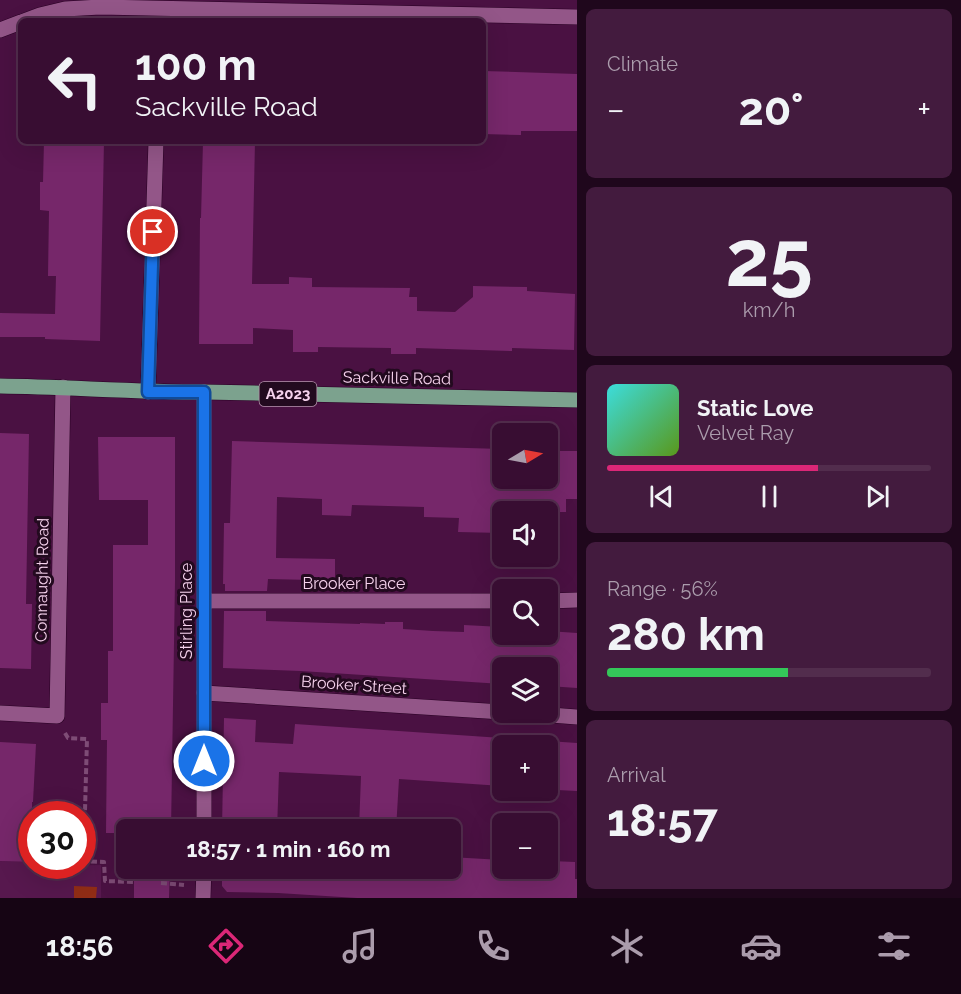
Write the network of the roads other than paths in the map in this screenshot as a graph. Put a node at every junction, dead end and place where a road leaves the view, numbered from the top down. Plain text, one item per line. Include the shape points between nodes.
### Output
1 (161, 10) edge
2 (577, 17) edge
3 (31, 18) edge
4 (18, 23) edge
5 (0, 30) edge
6 (156, 144) edge
7 (0, 386) edge
8 (63, 387) junction
9 (148, 392) junction
10 (204, 392) junction
11 (577, 400) edge
12 (577, 600) edge
13 (205, 601) junction
14 (492, 601) edge
15 (558, 601) edge
16 (204, 693) junction
17 (492, 711) edge
18 (0, 713) edge
19 (558, 716) edge
20 (577, 717) edge
21 (204, 819) edge
22 (204, 879) edge
23 (203, 898) edge

1 - 2 street
1 - 3 street via 65,9
4 - 5 street
6 - 9 street
7 - 8 main road, Sackville Road / A2023
8 - 9 main road, Sackville Road / A2023
8 - 18 street, Connaught Road via 57,716
9 - 10 main road, Sackville Road / A2023
10 - 11 main road, Sackville Road / A2023
10 - 13 street, Stirling Place
12 - 15 street
13 - 14 street, Brooker Place
13 - 16 street, Stirling Place
16 - 17 street, Brooker Street
16 - 21 street, Stirling Place
19 - 20 street
22 - 23 street

